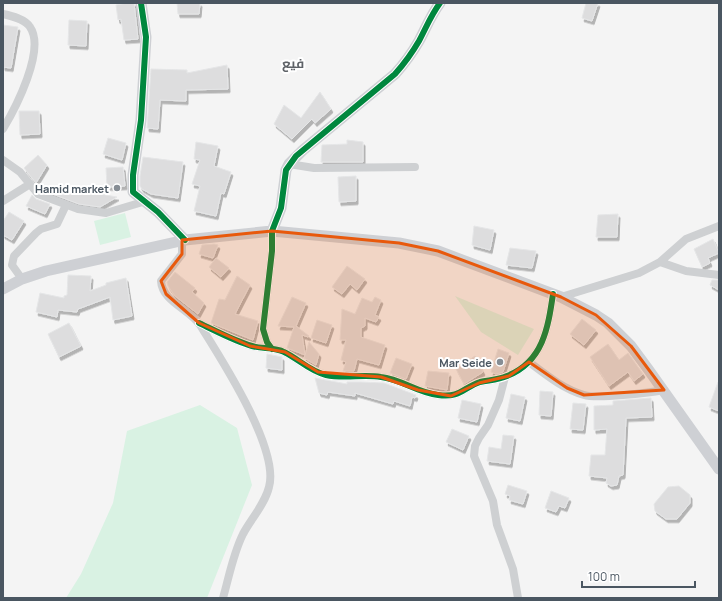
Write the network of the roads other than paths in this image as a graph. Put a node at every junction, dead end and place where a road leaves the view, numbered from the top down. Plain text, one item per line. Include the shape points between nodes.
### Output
1 (141, 3) edge
2 (440, 3) edge
3 (3, 14) edge
4 (3, 129) edge
5 (3, 160) edge
6 (289, 164) junction
7 (415, 167) dead end
8 (30, 184) junction
9 (3, 201) edge
10 (146, 201) junction
11 (66, 205) junction
12 (719, 226) edge
13 (272, 231) junction
14 (183, 240) junction
15 (660, 262) junction
16 (719, 275) edge
17 (22, 279) junction
18 (3, 289) edge
19 (557, 296) junction
20 (199, 323) junction
21 (272, 349) junction
22 (529, 362) junction
23 (505, 377) junction
24 (664, 390) junction
25 (719, 468) edge
26 (223, 598) edge
27 (518, 598) edge

1 - 10 main road via 146,37 142,120 133,175 133,192
2 - 6 main road via 433,11 420,40 395,74
3 - 4 street via 28,25 33,33 34,45 23,92
5 - 8 street via 20,172
6 - 7 street via 314,168
6 - 13 main road via 281,208
8 - 9 street
8 - 11 street via 38,194
10 - 11 street via 106,213
10 - 14 main road
11 - 17 street via 58,224 40,229 14,256 12,264
12 - 15 street via 686,239
13 - 14 main road
13 - 19 main road via 422,246
13 - 21 street via 263,329
14 - 17 main road via 46,271
14 - 20 street via 182,254 164,275 161,284 166,294
15 - 16 street via 686,271
15 - 19 street via 633,275
17 - 18 main road
19 - 22 street via 541,345
19 - 24 main road via 596,314 608,323 631,346
20 - 21 street via 250,346
20 - 26 street via 236,383 266,451 271,473 267,492 239,542
21 - 23 street via 285,352 311,370 327,375 381,377 437,395 457,395 479,383
22 - 23 street
22 - 24 street via 567,388 584,395
23 - 27 street via 500,400 488,425 478,438 474,456 493,501 497,525 513,569
24 - 25 main road

